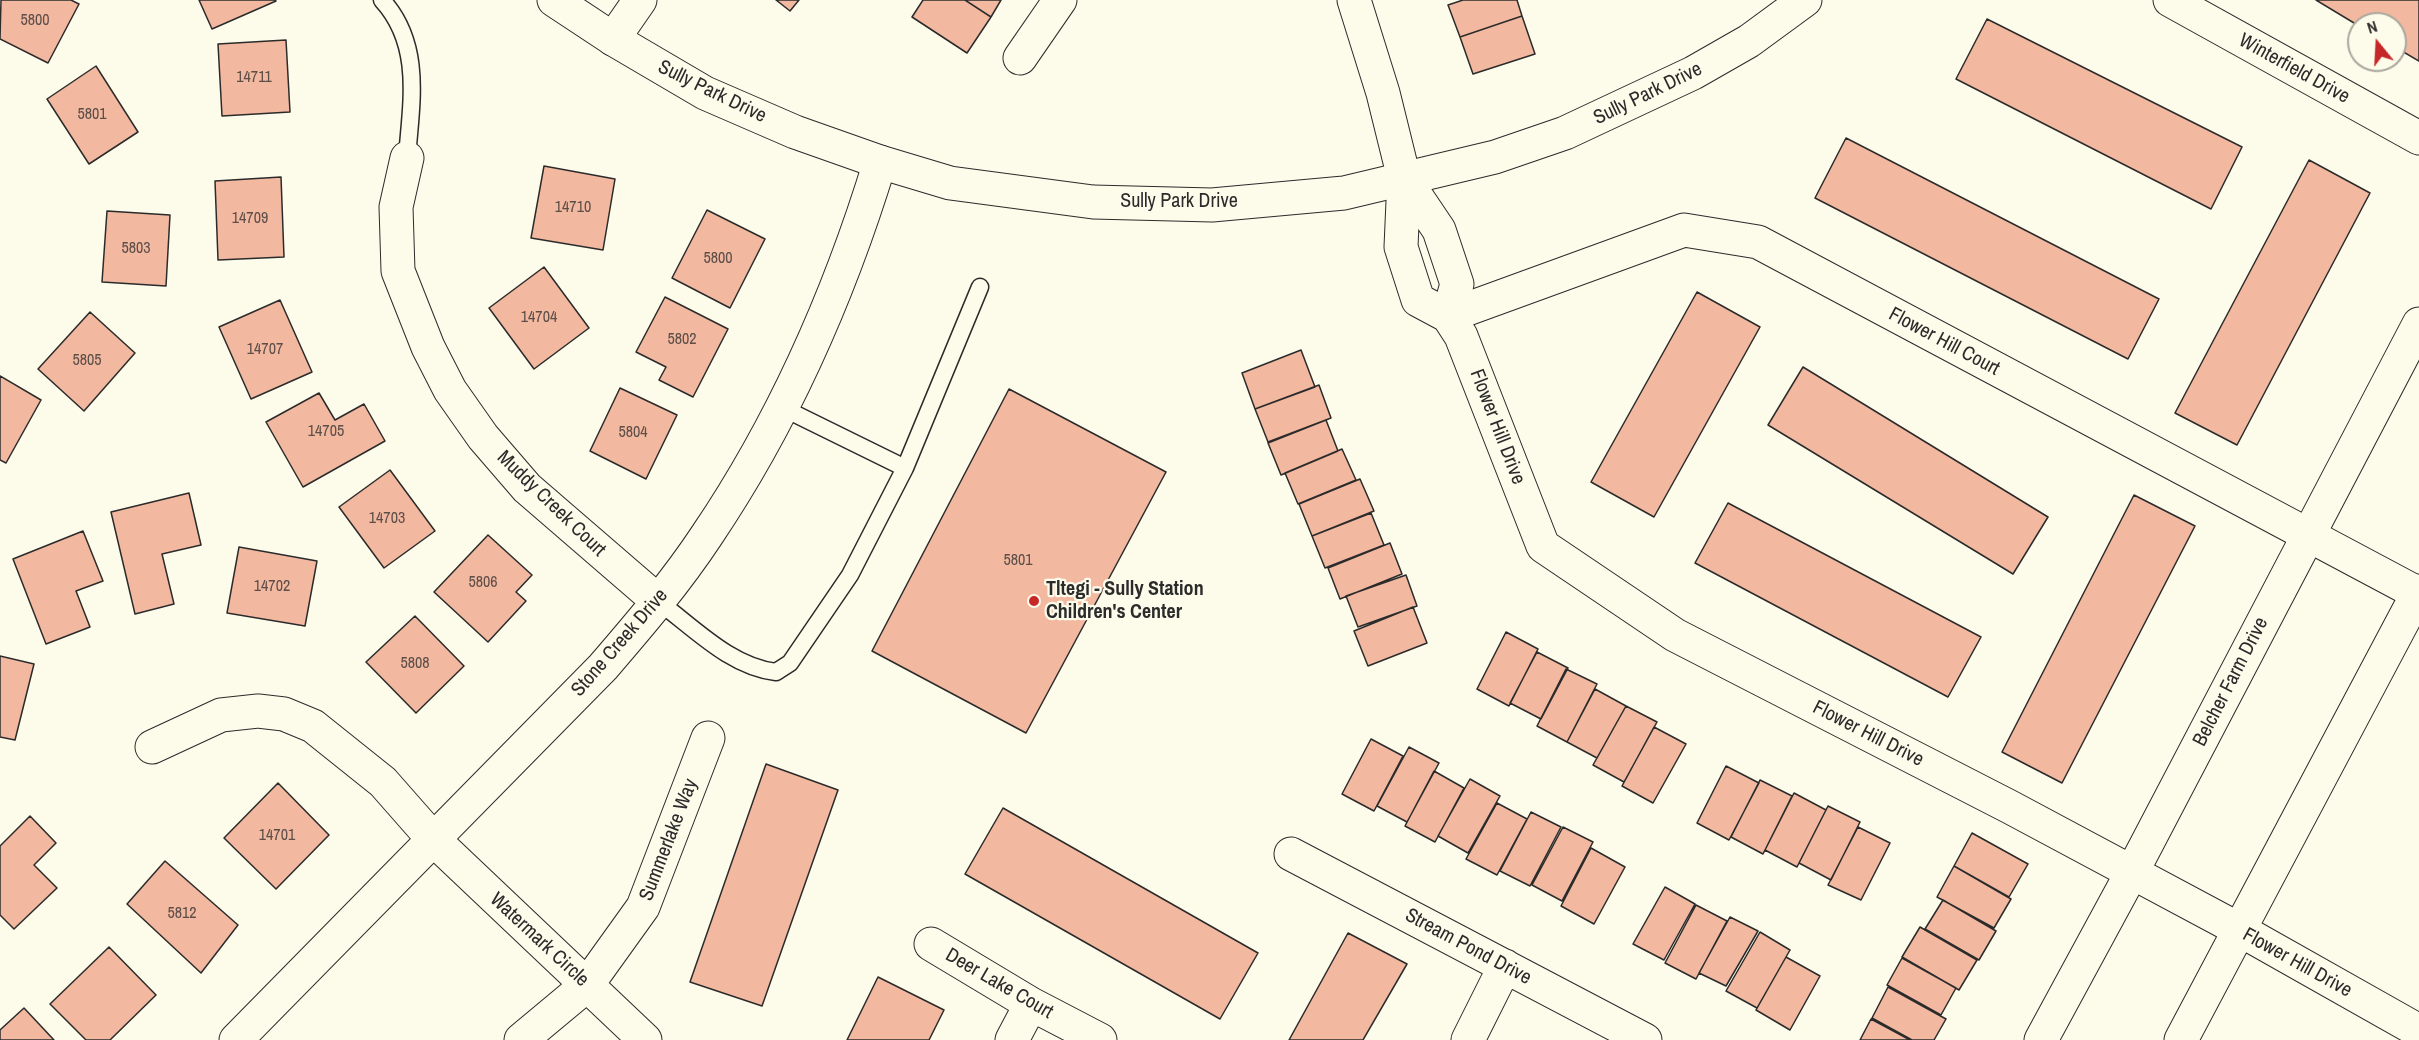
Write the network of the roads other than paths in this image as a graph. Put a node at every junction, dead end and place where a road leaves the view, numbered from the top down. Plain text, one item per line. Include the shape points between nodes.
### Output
1 (382, 0) edge
2 (554, 0) edge
3 (640, 0) edge
4 (1060, 0) edge
5 (1354, 0) edge
6 (1805, 0) edge
7 (2170, 0) edge
8 (613, 39) junction
9 (1020, 58) dead end
10 (2419, 138) edge
11 (407, 158) joint
12 (880, 162) junction
13 (1404, 178) junction
14 (980, 287) dead end
15 (1448, 316) junction
16 (2419, 324) edge
17 (783, 408) junction
18 (905, 468) junction
19 (2308, 533) junction
20 (2419, 592) edge
21 (659, 602) junction
22 (708, 738) dead end
23 (152, 747) dead end
24 (434, 840) junction
25 (1291, 854) dead end
26 (2132, 874) junction
27 (2240, 930) junction
28 (931, 944) dead end
29 (1505, 966) junction
30 (587, 985) junction
31 (1031, 1004) junction
32 (2419, 1031) edge
33 (237, 1040) edge
34 (521, 1040) edge
35 (645, 1040) edge
36 (1012, 1040) edge
37 (1100, 1040) edge
38 (1468, 1040) edge
39 (1645, 1040) edge
40 (2041, 1040) edge
41 (2181, 1040) edge

1 - 11 lane via 394,14 409,51 412,72
2 - 8 street, Sully Park Drive
3 - 8 street
4 - 9 street
5 - 13 street
6 - 13 street, Sully Park Drive via 1693,73 1565,133 1495,157
7 - 10 street, Winterfield Drive
8 - 12 street, Sully Park Drive via 705,93 795,132
11 - 21 street, Muddy Creek Court via 396,207 398,271 450,390 483,437 527,488
12 - 13 street, Sully Park Drive via 950,183 1093,202 1212,205 1344,193
12 - 17 street, Stone Creek Drive via 823,320
13 - 15 street via 1401,247 1418,300
14 - 18 lane
15 - 19 street, Flower Hill Court via 1684,230 1758,242
15 - 26 street, Flower Hill Drive via 1461,336 1543,546 1675,635
16 - 19 street, Belcher Farm Drive
17 - 18 lane
17 - 21 street, Stone Creek Drive via 708,534
18 - 21 lane via 849,575 799,652 776,672 758,670 727,654
19 - 20 street, Flower Hill Court
19 - 26 street, Belcher Farm Drive
20 - 27 street
21 - 24 street, Stone Creek Drive via 603,667
22 - 30 street, Summerlake Way via 644,906
23 - 24 street, Watermark Circle via 222,715 258,711 284,714 313,726 383,782
24 - 30 street, Watermark Circle
24 - 33 street, Stone Creek Drive
25 - 29 street, Stream Pond Drive
26 - 27 street, Flower Hill Drive
26 - 40 street, Belcher Farm Drive
27 - 32 street, Flower Hill Drive
27 - 41 street
28 - 31 street, Deer Lake Court
29 - 38 street
29 - 39 street, Stream Pond Drive
30 - 34 street, Summerlake Way
30 - 35 street, Watermark Circle
31 - 36 street
31 - 37 street, Deer Lake Court

